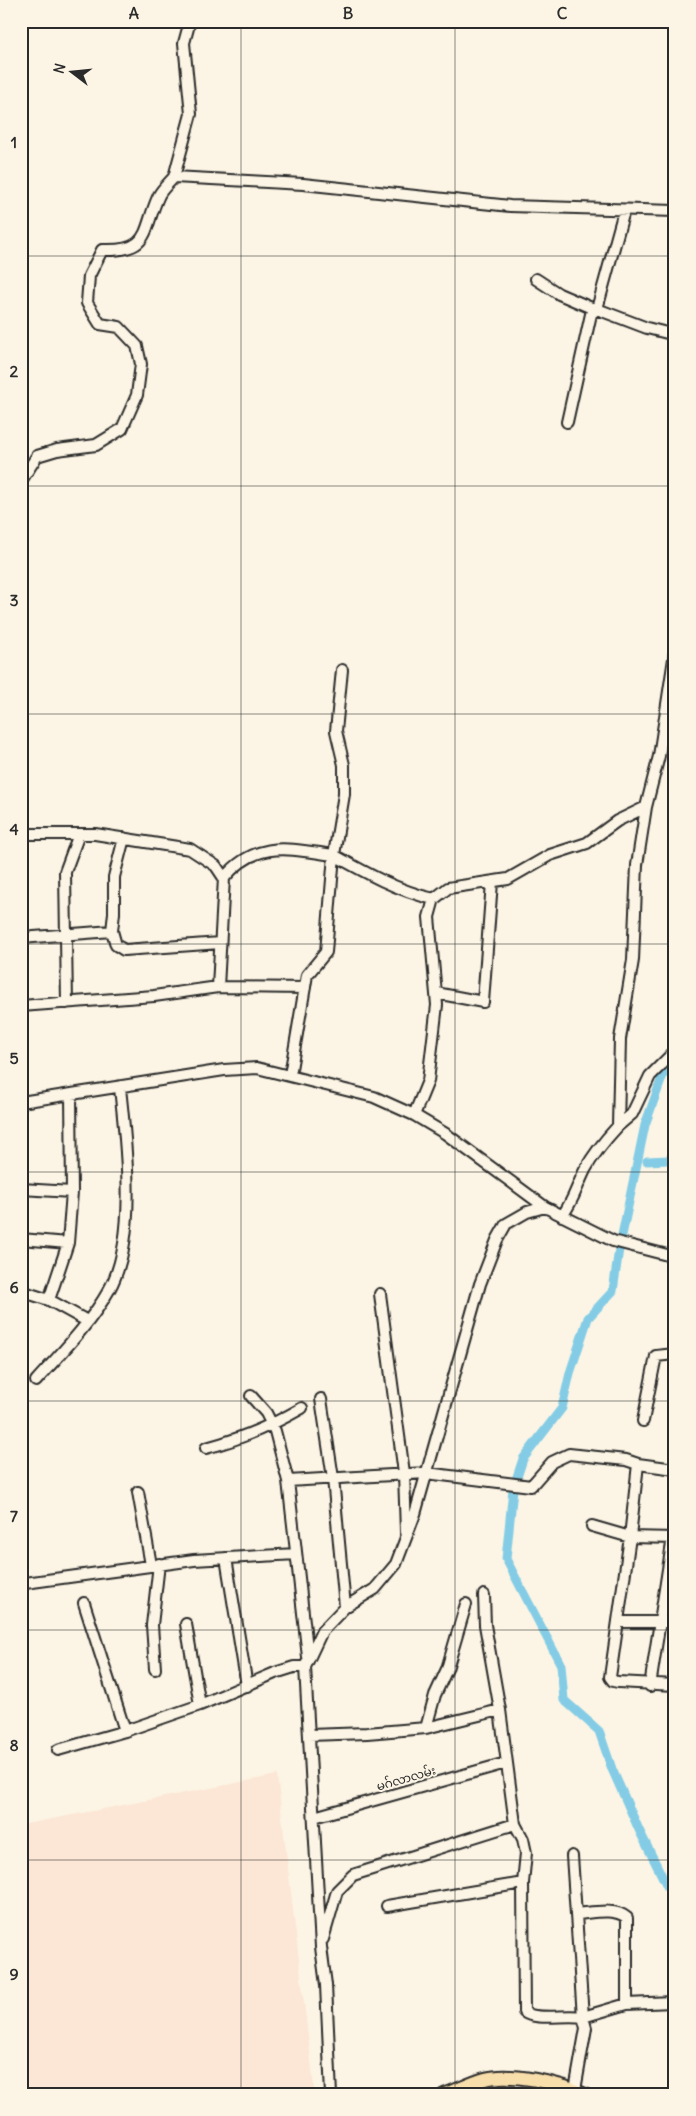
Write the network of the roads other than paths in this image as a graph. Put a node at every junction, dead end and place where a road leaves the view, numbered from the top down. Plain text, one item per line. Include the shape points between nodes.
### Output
1 (190, 21) edge
2 (174, 177) junction
3 (624, 211) junction
4 (675, 211) edge
5 (536, 279) dead end
6 (596, 309) junction
7 (675, 336) edge
8 (567, 422) dead end
9 (21, 481) edge
10 (675, 652) edge
11 (342, 670) dead end
12 (671, 701) edge
13 (646, 808) junction
14 (21, 834) edge
15 (79, 834) junction
16 (124, 838) junction
17 (334, 855) junction
18 (224, 878) junction
19 (492, 882) junction
20 (434, 899) junction
21 (112, 931) junction
22 (65, 934) junction
23 (21, 938) edge
24 (220, 943) junction
25 (218, 987) junction
26 (305, 988) junction
27 (436, 993) junction
28 (67, 1003) junction
29 (21, 1006) edge
30 (675, 1051) edge
31 (290, 1075) junction
32 (120, 1088) junction
33 (71, 1094) junction
34 (21, 1102) edge
35 (414, 1115) junction
36 (618, 1126) junction
37 (21, 1189) edge
38 (72, 1192) junction
39 (545, 1207) junction
40 (562, 1216) junction
41 (21, 1239) edge
42 (68, 1243) junction
43 (675, 1257) edge
44 (21, 1292) edge
45 (380, 1294) dead end
46 (48, 1300) junction
47 (88, 1321) junction
48 (675, 1354) edge
49 (36, 1381) dead end
50 (251, 1396) dead end
51 (321, 1399) dead end
52 (302, 1408) dead end
53 (642, 1421) dead end
54 (272, 1425) junction
55 (206, 1448) dead end
56 (638, 1464) junction
57 (675, 1469) edge
58 (404, 1472) junction
59 (426, 1472) junction
60 (332, 1478) junction
61 (288, 1481) junction
62 (138, 1492) dead end
63 (675, 1524) edge
64 (592, 1526) dead end
65 (630, 1537) junction
66 (674, 1538) edge
67 (407, 1540) junction
68 (296, 1554) junction
69 (226, 1558) junction
70 (155, 1565) junction
71 (25, 1582) dead end
72 (484, 1595) dead end
73 (84, 1603) dead end
74 (466, 1604) dead end
75 (345, 1607) junction
76 (618, 1622) junction
77 (658, 1622) junction
78 (675, 1622) edge
79 (186, 1624) dead end
80 (307, 1662) junction
81 (155, 1668) dead end
82 (247, 1686) junction
83 (650, 1686) junction
84 (675, 1686) edge
85 (200, 1705) junction
86 (500, 1710) junction
87 (426, 1728) junction
88 (125, 1731) junction
89 (309, 1735) junction
90 (58, 1750) dead end
91 (506, 1763) junction
92 (314, 1817) junction
93 (515, 1824) junction
94 (572, 1856) dead end
95 (524, 1883) junction
96 (387, 1906) dead end
97 (576, 1914) junction
98 (321, 1947) junction
99 (672, 2002) dead end
100 (627, 2004) junction
101 (583, 2017) junction
102 (580, 2092) edge
103 (331, 2095) edge
104 (444, 2095) edge

1 - 2 street via 184,43 191,114
2 - 3 street via 303,184 510,206
2 - 9 street via 160,194 139,244 123,251 102,250 89,276 86,303 100,324 119,327 137,346 141,364 136,395 122,429 96,445 37,456
3 - 4 street
3 - 6 street
5 - 6 street via 559,294
6 - 7 street
6 - 8 street via 591,314
10 - 12 street
11 - 17 street via 336,730 344,765 344,794
12 - 13 street
13 - 19 street via 617,821 587,843 550,855 508,879
13 - 36 street via 637,865 633,960 620,1038
14 - 15 street
15 - 16 street
15 - 22 street via 65,872
16 - 18 street via 190,848 216,866
16 - 21 street via 114,878
17 - 18 street via 290,849 263,851 246,857
17 - 20 street via 374,878 414,895
17 - 26 street via 326,952 307,975
18 - 24 street
19 - 20 street via 448,888
19 - 27 street via 483,1002
20 - 27 street via 429,917
21 - 22 street
21 - 24 street via 116,945 124,950
22 - 23 street
22 - 28 street
24 - 25 street
25 - 26 street
25 - 28 street
26 - 31 street
27 - 35 street via 428,1081
28 - 29 street
30 - 36 street via 650,1076 632,1114
31 - 32 street via 257,1068 224,1070
31 - 35 street via 374,1097
32 - 33 street
32 - 47 street via 127,1152 128,1211 122,1252 110,1288
33 - 34 street
33 - 38 street
35 - 39 street via 446,1134
36 - 40 street via 601,1144
37 - 38 street
38 - 42 street
39 - 40 street
39 - 59 street via 526,1212 506,1224 497,1240 480,1284
40 - 43 street via 613,1241
41 - 42 street
42 - 46 street
44 - 46 street
45 - 58 street
46 - 47 street
47 - 49 street
48 - 53 street via 656,1356
50 - 54 street
51 - 60 street
52 - 54 street
54 - 55 street via 240,1439
54 - 61 street
56 - 57 street
56 - 59 street via 569,1454 552,1462 531,1486
56 - 65 street
58 - 59 street
58 - 60 street
58 - 67 street
59 - 67 street
60 - 61 street
60 - 75 street
61 - 68 street
62 - 70 street
63 - 66 street
64 - 65 street
65 - 66 street
65 - 76 street
66 - 77 street
67 - 75 street via 396,1564 375,1589
68 - 69 street
68 - 80 street
69 - 70 street
69 - 82 street
70 - 71 street
70 - 81 street via 160,1571 152,1625
72 - 86 street via 485,1625
73 - 88 street
74 - 87 street
75 - 80 street via 322,1631
76 - 77 street
76 - 83 street via 610,1677 613,1681
77 - 78 street
77 - 83 street
79 - 85 street
80 - 82 street
80 - 89 street
82 - 85 street
83 - 84 street
85 - 88 street
86 - 87 street
86 - 91 street
87 - 89 street
88 - 90 street
89 - 92 street
91 - 92 street, မဂ်လာလမ်း
91 - 93 street
92 - 98 street
93 - 95 street via 526,1854
93 - 98 street via 353,1875 337,1892
94 - 97 street
95 - 96 street
95 - 101 street via 524,2012 531,2017
97 - 100 street via 612,1912 626,1918
97 - 101 street
98 - 103 street
99 - 100 street
100 - 101 street
101 - 102 street via 586,2028
102 - 104 main road via 516,2077 486,2079

